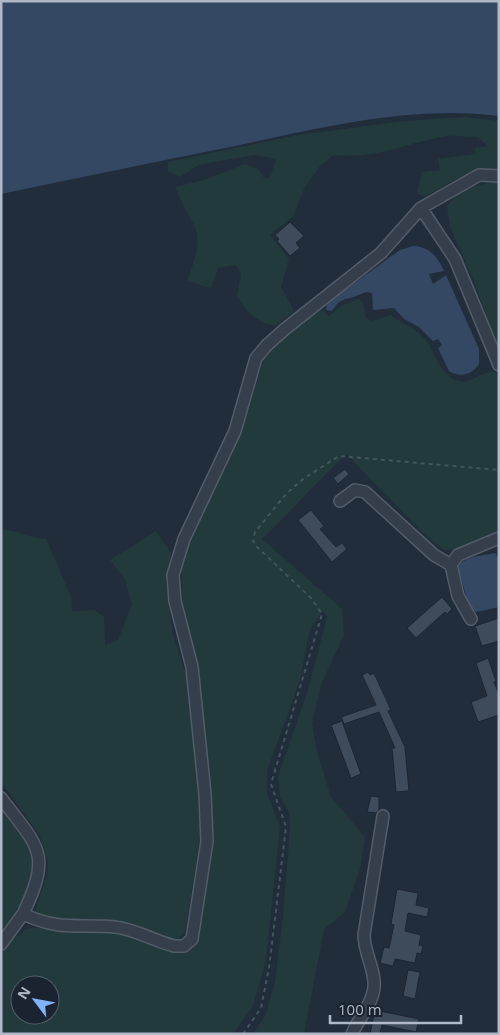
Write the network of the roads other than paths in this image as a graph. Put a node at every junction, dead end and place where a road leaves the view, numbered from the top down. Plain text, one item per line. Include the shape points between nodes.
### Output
1 (499, 176) edge
2 (421, 208) junction
3 (499, 365) edge
4 (340, 501) dead end
5 (499, 538) edge
6 (451, 566) junction
7 (470, 619) dead end
8 (1, 798) edge
9 (382, 816) dead end
10 (23, 914) junction
11 (1, 944) edge
12 (352, 1034) edge

1 - 2 street via 480,176
2 - 3 street via 455,259
2 - 10 street via 381,253 267,344 256,358 235,431 184,539 173,575 175,601 192,667 207,841 192,940 184,946 174,946 116,927 63,927
4 - 6 street via 355,490 365,492 434,555
5 - 6 street via 458,556
6 - 7 street via 458,596
8 - 10 street via 37,846 41,866
9 - 12 street via 364,935 374,987
10 - 11 street

